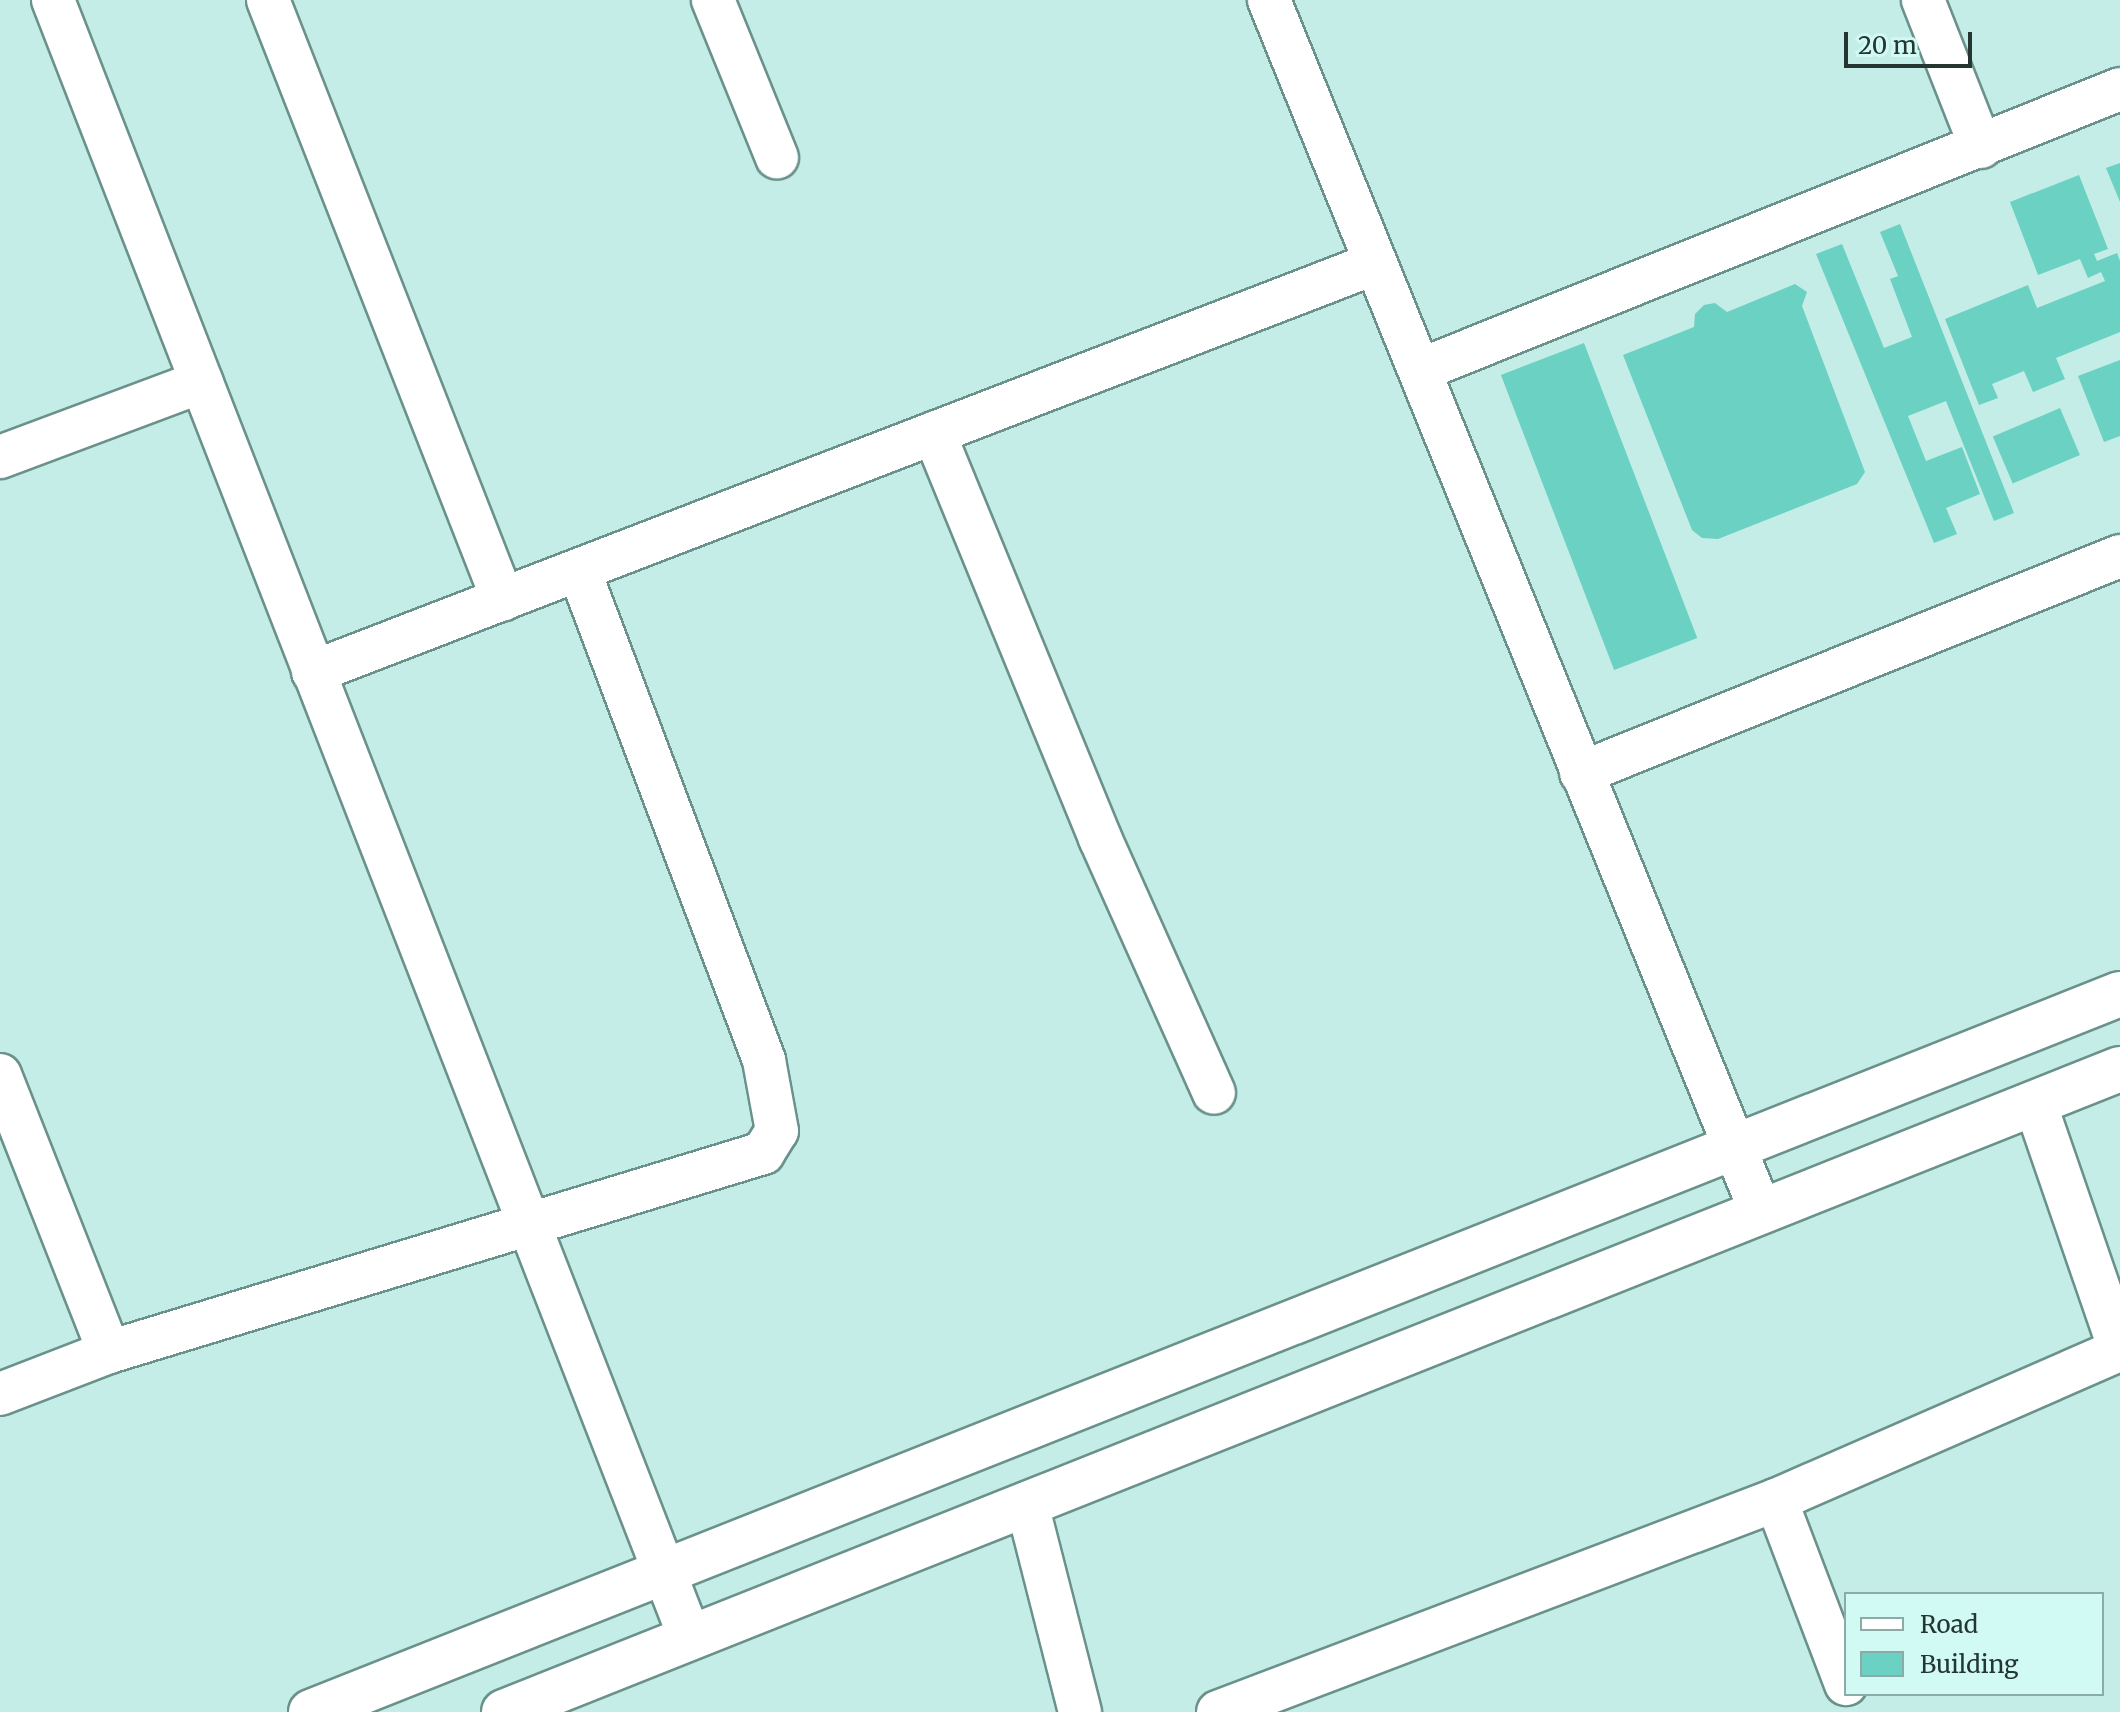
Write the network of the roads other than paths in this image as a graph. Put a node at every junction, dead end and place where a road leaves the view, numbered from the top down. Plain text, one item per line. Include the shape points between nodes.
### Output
1 (53, 0) edge
2 (268, 0) edge
3 (713, 0) edge
4 (1269, 0) edge
5 (1923, 0) edge
6 (2120, 89) edge
7 (1981, 147) junction
8 (777, 158) dead end
9 (1373, 264) junction
10 (1420, 370) junction
11 (201, 382) junction
12 (934, 433) junction
13 (0, 457) edge
14 (2120, 556) edge
15 (579, 570) junction
16 (503, 600) junction
17 (313, 672) junction
18 (1581, 773) junction
19 (2120, 994) edge
20 (2120, 1069) edge
21 (0, 1075) edge
22 (1214, 1093) dead end
23 (2035, 1103) junction
24 (1733, 1148) junction
25 (1761, 1212) junction
26 (526, 1223) junction
27 (2120, 1350) edge
28 (109, 1352) junction
29 (1183, 1366) junction
30 (0, 1394) edge
31 (1213, 1430) junction
32 (1776, 1500) junction
33 (1027, 1504) junction
34 (661, 1573) junction
35 (690, 1638) junction
36 (1844, 1679) edge
37 (545, 1704) edge
38 (311, 1712) edge
39 (504, 1712) edge
40 (1080, 1712) edge
41 (1218, 1712) edge

1 - 11 street
2 - 16 street
3 - 8 street
4 - 9 street
5 - 7 street
6 - 7 street
7 - 10 street
9 - 10 street
9 - 12 street
10 - 18 street
11 - 13 street
11 - 17 street
12 - 15 street
12 - 22 street via 1100,838
14 - 18 street
15 - 16 street
15 - 26 street via 764,1060 777,1131 763,1153
16 - 17 street
17 - 26 street
18 - 24 street
19 - 24 main road
20 - 23 main road
21 - 28 street
23 - 25 main road
23 - 27 street
24 - 25 street
24 - 29 main road
25 - 31 main road
26 - 28 street
26 - 34 street
27 - 32 street
28 - 30 street
29 - 31 main road
29 - 34 main road
31 - 33 main road
32 - 36 street
32 - 41 street
33 - 35 main road
33 - 40 street
34 - 35 street
34 - 38 main road
35 - 37 main road
37 - 39 main road

